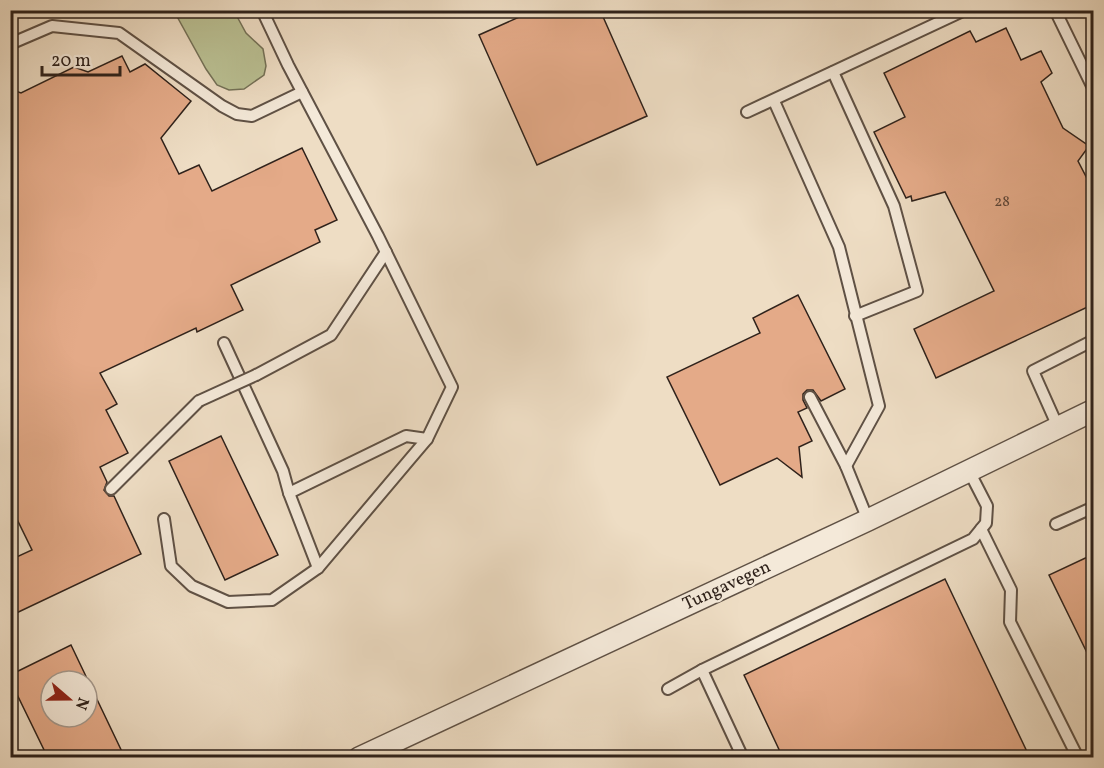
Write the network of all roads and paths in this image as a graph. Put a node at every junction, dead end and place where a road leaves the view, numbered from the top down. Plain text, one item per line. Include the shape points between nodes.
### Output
1 (262, 10) edge
2 (966, 10) edge
3 (1055, 10) edge
4 (10, 44) edge
5 (833, 72) junction
6 (1094, 90) edge
7 (302, 92) junction
8 (774, 101) junction
9 (747, 112) dead end
10 (386, 252) junction
11 (855, 316) junction
12 (1094, 340) edge
13 (224, 344) dead end
14 (810, 397) dead end
15 (1094, 410) edge
16 (1058, 427) junction
17 (428, 439) junction
18 (846, 466) junction
19 (969, 471) junction
20 (111, 489) dead end
21 (289, 493) junction
22 (1094, 507) edge
23 (164, 519) dead end
24 (868, 520) junction
25 (1056, 524) dead end
26 (981, 529) junction
27 (318, 568) junction
28 (702, 669) junction
29 (668, 689) dead end
30 (359, 758) edge
31 (744, 758) edge
32 (1078, 758) edge

1 - 7 lane
2 - 5 lane
3 - 6 lane
4 - 7 lane via 52,26 119,33 237,114 252,116
5 - 8 lane
5 - 11 lane via 894,206 917,291
7 - 10 lane
8 - 9 lane
8 - 11 lane via 839,247
10 - 17 lane via 452,387
10 - 20 lane, bridge via 331,334 199,401
11 - 18 lane via 879,406
12 - 16 lane via 1033,372
13 - 21 lane via 284,471
14 - 18 lane
15 - 16 street, Tungavegen
16 - 19 street, Tungavegen
17 - 21 lane via 406,436
17 - 27 lane
18 - 24 lane
19 - 24 street, Tungavegen
19 - 26 lane via 987,506 986,523
21 - 27 lane
22 - 25 lane
23 - 27 lane via 171,566 192,586 228,602 272,600
24 - 30 street, Tungavegen
26 - 28 lane via 973,539
26 - 32 lane via 1011,590 1010,622
28 - 29 lane
28 - 31 lane

